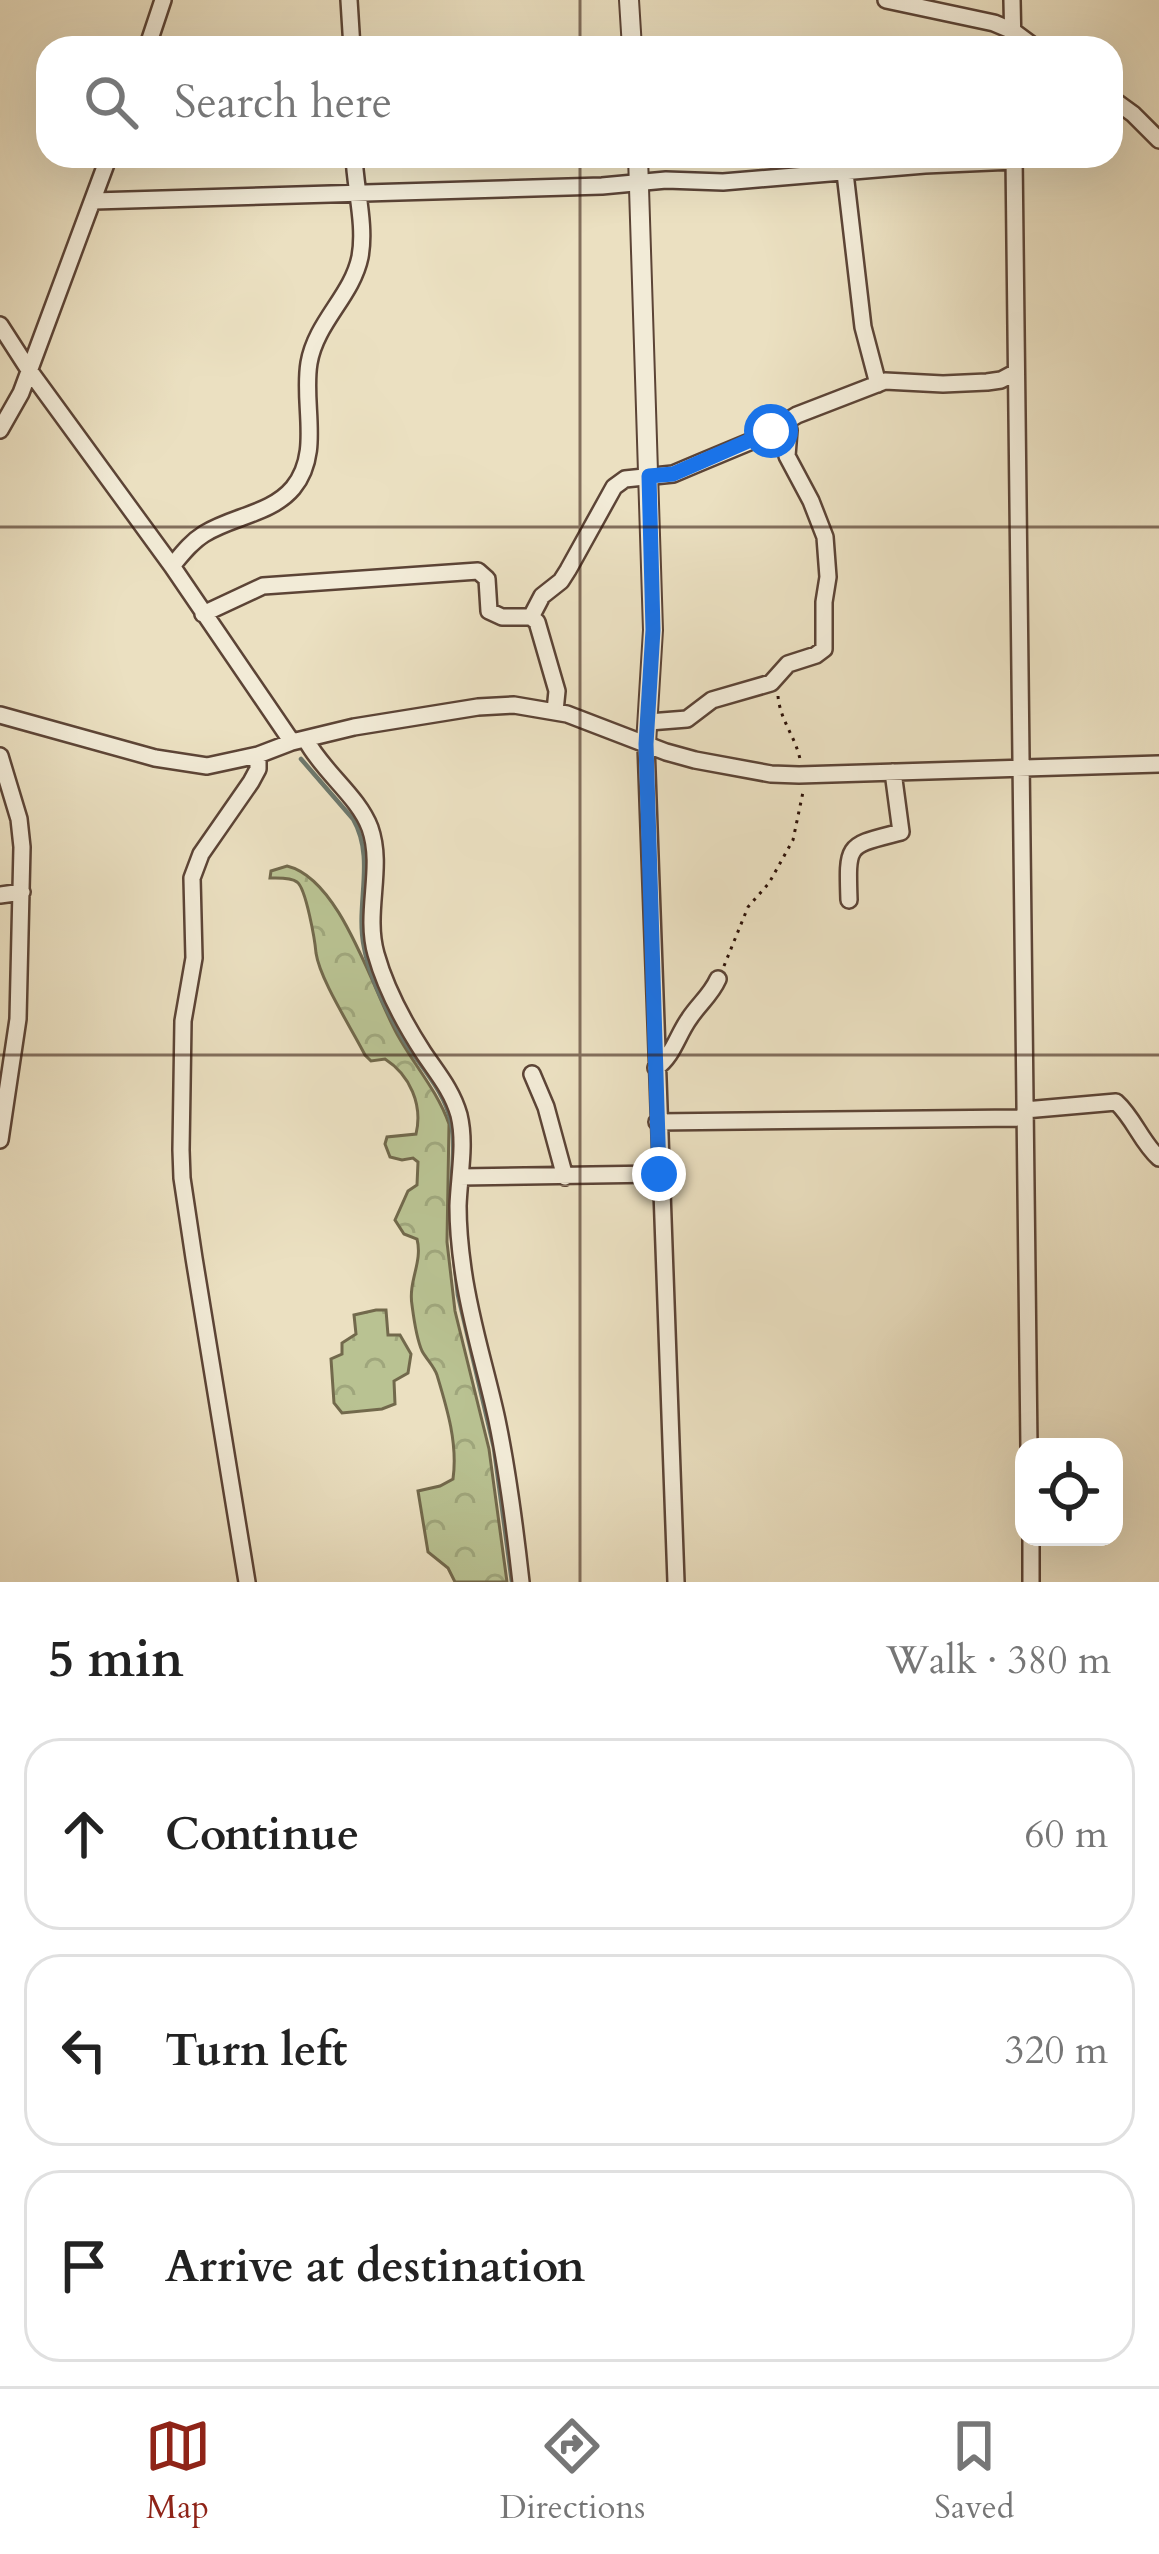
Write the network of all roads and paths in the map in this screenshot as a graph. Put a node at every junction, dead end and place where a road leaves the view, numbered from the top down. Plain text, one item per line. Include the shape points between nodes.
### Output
1 (163, 0) edge
2 (349, 0) edge
3 (629, 0) edge
4 (886, 0) edge
5 (1012, 0) edge
6 (151, 36) edge
7 (351, 36) edge
8 (631, 36) edge
9 (1009, 36) edge
10 (1013, 36) edge
11 (1123, 107) edge
12 (1159, 140) edge
13 (105, 168) edge
14 (355, 168) edge
15 (639, 168) edge
16 (897, 168) edge
17 (1013, 168) edge
18 (845, 172) junction
19 (640, 182) junction
20 (356, 194) junction
21 (94, 201) junction
22 (0, 325) edge
23 (29, 370) junction
24 (1016, 372) junction
25 (878, 384) junction
26 (786, 422) junction
27 (0, 430) edge
28 (649, 476) junction
29 (172, 566) junction
30 (203, 614) junction
31 (531, 617) junction
32 (776, 679) junction
33 (555, 711) junction
34 (0, 715) edge
35 (649, 722) junction
36 (299, 741) junction
37 (646, 744) junction
38 (258, 754) junction
39 (0, 756) edge
40 (1159, 764) edge
41 (1021, 768) junction
42 (893, 772) junction
43 (803, 775) junction
44 (22, 892) junction
45 (0, 895) edge
46 (849, 900) dead end
47 (718, 979) joint
48 (656, 1068) junction
49 (532, 1074) dead end
50 (1025, 1114) junction
51 (657, 1123) junction
52 (0, 1140) edge
53 (1159, 1158) edge
54 (659, 1174) junction
55 (565, 1177) junction
56 (460, 1178) junction
57 (1029, 1438) edge
58 (1030, 1546) edge
59 (247, 1582) edge
60 (521, 1582) edge
61 (676, 1582) edge
62 (1031, 1582) edge

1 - 6 street
2 - 7 street
3 - 8 street
4 - 9 street via 994,23
5 - 10 street
11 - 12 street
13 - 21 street
14 - 20 street
15 - 19 street
16 - 18 street
17 - 24 street
18 - 19 street
18 - 25 street via 863,327
19 - 20 street
19 - 28 street
20 - 21 street
20 - 29 street via 361,253 309,363 304,472 274,505 204,534
21 - 23 street
22 - 23 street
23 - 27 street
23 - 29 street
24 - 25 street via 987,382
24 - 41 street
25 - 26 street
26 - 28 street via 700,464
26 - 32 street via 788,456 825,537 828,577 824,649 788,664
28 - 31 street via 614,488 568,571
28 - 35 street
29 - 30 street
30 - 31 street via 263,586 471,570 487,579 494,616
30 - 36 street
31 - 33 street via 552,674
32 - 35 street via 712,700 687,718
32 - 43 path
33 - 36 street via 478,707
33 - 37 street
34 - 38 street via 190,765
35 - 37 street
36 - 38 street
36 - 56 street via 372,833 376,958 396,1008 450,1091 461,1129
37 - 43 street via 695,760
37 - 48 street
38 - 59 street via 258,770 192,878 181,1150
39 - 44 street via 22,832
40 - 41 street
41 - 42 street
41 - 50 street
42 - 43 street
42 - 46 street via 901,832 853,848
43 - 47 path via 794,840 748,907
44 - 45 street
44 - 52 street via 18,1019
47 - 48 street
48 - 51 street
49 - 55 street
50 - 51 street
50 - 53 street via 1116,1102
50 - 57 street
51 - 54 street
54 - 55 street
54 - 61 street
55 - 56 street
56 - 60 street via 466,1294 502,1446
58 - 62 street

